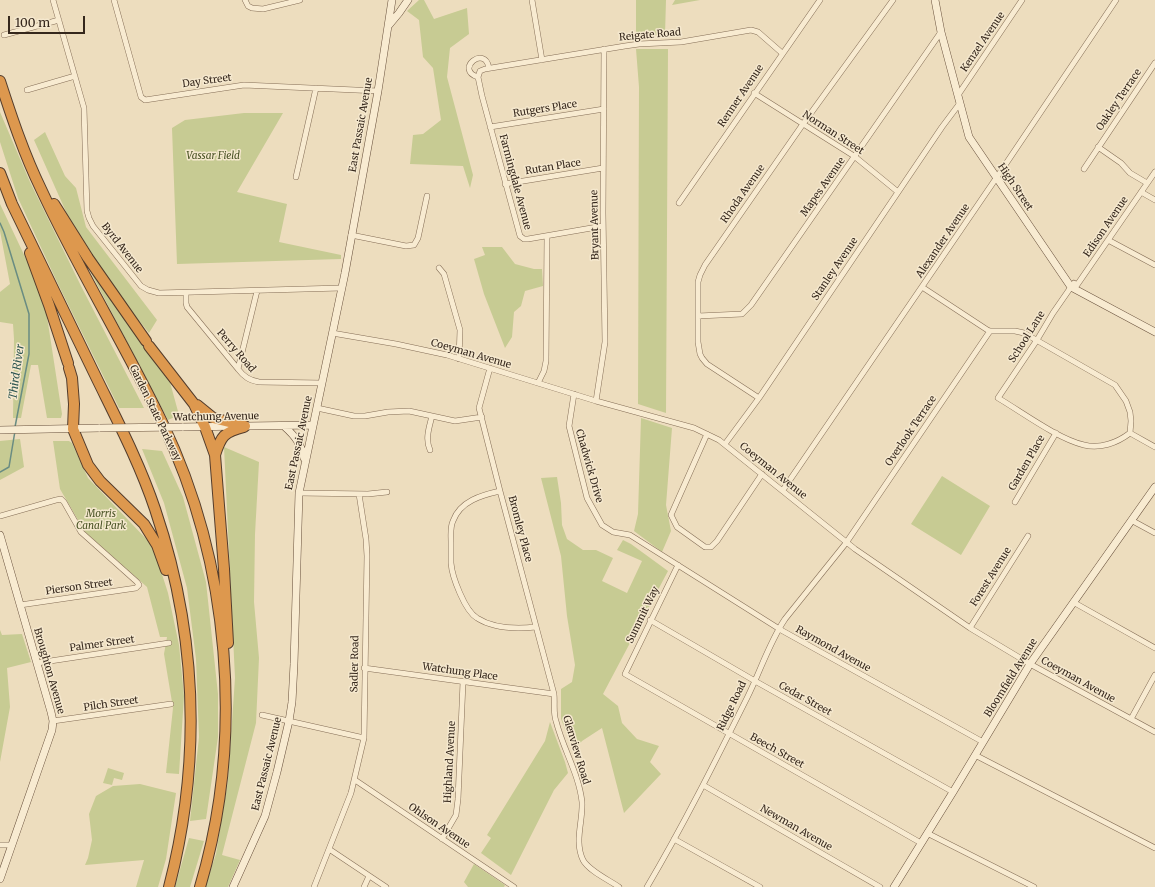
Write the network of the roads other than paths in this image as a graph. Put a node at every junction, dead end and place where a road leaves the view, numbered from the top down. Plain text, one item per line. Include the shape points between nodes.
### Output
1 (53, 0) edge
2 (114, 0) edge
3 (245, 0) edge
4 (300, 0) edge
5 (392, 0) edge
6 (408, 0) edge
7 (532, 0) edge
8 (820, 0) edge
9 (892, 0) edge
10 (935, 0) edge
11 (1022, 0) edge
12 (1116, 0) edge
13 (59, 20) junction
14 (388, 25) junction
15 (941, 32) junction
16 (4, 35) dead end
17 (604, 49) junction
18 (782, 53) junction
19 (542, 60) junction
20 (1155, 63) edge
21 (488, 68) junction
22 (74, 76) junction
23 (478, 78) junction
24 (0, 81) edge
25 (316, 88) junction
26 (27, 90) dead end
27 (378, 91) junction
28 (754, 94) junction
29 (958, 94) junction
30 (960, 103) junction
31 (604, 109) junction
32 (803, 124) junction
33 (490, 127) junction
34 (1098, 147) junction
35 (25, 154) junction
36 (854, 156) junction
37 (603, 168) junction
38 (1084, 169) dead end
39 (1155, 172) edge
40 (0, 173) edge
41 (296, 177) dead end
42 (997, 178) junction
43 (1147, 183) junction
44 (505, 184) junction
45 (898, 192) junction
46 (1141, 192) junction
47 (427, 196) dead end
48 (1155, 200) edge
49 (679, 203) dead end
50 (12, 204) junction
51 (603, 226) junction
52 (351, 235) junction
53 (547, 236) junction
54 (1108, 240) junction
55 (1155, 265) edge
56 (439, 268) dead end
57 (1071, 287) junction
58 (342, 288) junction
59 (922, 288) junction
60 (257, 291) junction
61 (186, 293) junction
62 (698, 316) junction
63 (990, 331) junction
64 (1155, 332) edge
65 (332, 333) junction
66 (1037, 340) junction
67 (459, 359) junction
68 (490, 368) junction
69 (238, 369) junction
70 (322, 383) junction
71 (538, 383) junction
72 (574, 394) junction
73 (190, 398) junction
74 (759, 398) junction
75 (596, 401) junction
76 (317, 408) junction
77 (432, 416) junction
78 (482, 417) junction
79 (313, 425) junction
80 (245, 426) junction
81 (205, 427) junction
82 (285, 427) junction
83 (73, 429) junction
84 (0, 430) edge
85 (1056, 433) junction
86 (1130, 433) junction
87 (707, 434) junction
88 (725, 444) junction
89 (1155, 447) edge
90 (430, 450) dead end
91 (215, 455) junction
92 (304, 467) junction
93 (762, 474) junction
94 (783, 490) junction
95 (500, 491) junction
96 (1154, 491) edge
97 (387, 492) dead end
98 (299, 493) junction
99 (360, 494) junction
100 (1015, 502) dead end
101 (0, 516) edge
102 (1131, 520) junction
103 (1155, 533) edge
104 (0, 535) edge
105 (1028, 536) dead end
106 (847, 542) junction
107 (678, 565) junction
108 (1074, 602) junction
109 (20, 605) junction
110 (650, 620) junction
111 (536, 627) junction
112 (779, 628) junction
113 (970, 628) junction
114 (169, 643) dead end
115 (1155, 648) edge
116 (187, 651) junction
117 (37, 663) junction
118 (224, 663) junction
119 (1030, 664) junction
120 (364, 668) junction
121 (625, 674) joint
122 (1155, 675) edge
123 (755, 681) junction
124 (463, 682) junction
125 (554, 694) junction
126 (172, 704) dead end
127 (262, 715) dead end
128 (1131, 719) junction
129 (53, 721) junction
130 (289, 721) junction
131 (1155, 732) edge
132 (729, 734) junction
133 (364, 738) junction
134 (983, 742) junction
135 (975, 755) junction
136 (355, 780) junction
137 (703, 785) junction
138 (953, 792) junction
139 (928, 833) junction
140 (442, 839) junction
141 (674, 839) junction
142 (921, 842) junction
143 (0, 845) edge
144 (12, 845) junction
145 (1155, 848) edge
146 (329, 849) junction
147 (369, 876) junction
148 (0, 879) edge
149 (169, 887) edge
150 (200, 887) edge
151 (233, 887) edge
152 (314, 887) edge
153 (364, 887) edge
154 (386, 887) edge
155 (514, 887) edge
156 (619, 887) edge
157 (647, 887) edge
158 (760, 887) edge
159 (880, 887) edge
160 (894, 887) edge
161 (1034, 887) edge

1 - 13 street, Byrd Avenue
2 - 25 street, Day Street via 141,97 145,100 244,85
3 - 4 street via 248,6 257,9
5 - 14 main road, East Passaic Avenue
6 - 14 main road
7 - 19 street
8 - 18 street, Renner Avenue
9 - 32 street, Rhoda Avenue
10 - 15 main road, High Street
11 - 29 street, Kenzel Avenue
12 - 42 street, Alexander Avenue
13 - 16 street
13 - 22 street, Byrd Avenue
14 - 27 main road, East Passaic Avenue
15 - 29 main road, High Street
15 - 36 street, Mapes Avenue
17 - 18 street, Reigate Road via 681,42 750,30 758,32
17 - 19 street, Reigate Road
17 - 31 street, Bryant Avenue
18 - 28 street, Renner Avenue
19 - 21 street, Reigate Road
20 - 34 street, Oakley Terrace
21 - 23 street via 480,71
21 - 23 street via 483,59 472,62 470,72
22 - 26 street
22 - 61 street, Byrd Avenue via 84,108 87,211 93,226 141,286 159,293
23 - 33 street, Farmingdale Avenue
24 - 35 highway, Garden State Parkway
25 - 27 street, Day Street
25 - 41 street
27 - 52 main road, East Passaic Avenue
28 - 32 street, Norman Street
28 - 49 street, Renner Avenue
29 - 30 main road, High Street
30 - 42 main road, High Street via 969,137
30 - 45 street, Stanley Avenue
31 - 33 street, Rutgers Place
31 - 37 street, Bryant Avenue
32 - 36 street, Norman Street
32 - 62 street, Rhoda Avenue via 705,265 698,282
33 - 44 street, Farmingdale Avenue
34 - 38 street, Oakley Terrace
34 - 43 street via 1121,163 1130,173
35 - 73 highway via 84,252
35 - 118 highway, Garden State Parkway via 57,222 145,390 191,493 211,566
36 - 45 street, Norman Street
36 - 62 street, Mapes Avenue via 746,312 736,315
37 - 44 street, Rutan Place
37 - 51 street, Bryant Avenue
39 - 43 street, Edison Avenue
40 - 50 highway
42 - 57 main road, High Street
42 - 59 street, Alexander Avenue
43 - 46 street, Edison Avenue
44 - 53 street, Farmingdale Avenue via 520,236 528,239
45 - 74 street, Stanley Avenue
46 - 48 street
46 - 54 street, Edison Avenue
47 - 52 street via 418,238 414,245 406,246
50 - 83 highway via 49,305 72,378
50 - 116 highway via 110,405 149,493 175,577
51 - 53 street
51 - 75 street, Bryant Avenue via 605,342
52 - 58 main road, East Passaic Avenue
53 - 71 street via 546,366
54 - 55 street
54 - 57 street, Edison Avenue via 1077,285 1074,283
56 - 67 street via 444,274 460,330
57 - 64 main road, High Street
57 - 66 street, School Lane
58 - 60 street, Byrd Avenue
58 - 65 main road, East Passaic Avenue
59 - 63 street
59 - 94 street, Alexander Avenue
60 - 61 street, Byrd Avenue
60 - 69 street
61 - 69 street, Perry Road via 187,307
62 - 74 street, Rhoda Avenue via 698,342 702,358 707,364
63 - 66 street via 1024,332
63 - 106 street, Overlook Terrace
65 - 67 street, Coeyman Avenue via 396,344
65 - 70 main road, East Passaic Avenue
66 - 85 street, School Lane via 998,398
66 - 86 street via 1115,385 1130,412
67 - 68 street, Coeyman Avenue
68 - 71 street, Coeyman Avenue
68 - 78 street, Bromley Place via 480,408
69 - 70 street, Perry Road via 251,381
70 - 76 main road, East Passaic Avenue
71 - 72 street, Coeyman Avenue
72 - 75 street, Coeyman Avenue
72 - 107 street, Chadwick Drive via 569,426 587,498 594,512 602,525 613,532 630,535
73 - 80 highway via 213,418
73 - 81 highway
74 - 88 street, Stanley Avenue
75 - 87 street, Coeyman Avenue via 694,428
76 - 77 street via 354,416 409,411
76 - 79 main road, East Passaic Avenue
77 - 78 street via 455,421
77 - 90 street via 427,440
78 - 95 street, Bromley Place
79 - 82 main road, Watchung Avenue
79 - 92 main road, East Passaic Avenue
80 - 81 main road, Watchung Avenue
80 - 82 main road, Watchung Avenue
80 - 91 highway via 222,437
81 - 83 main road, Watchung Avenue, bridge
81 - 91 highway
82 - 92 main road via 300,445
83 - 84 main road, Watchung Avenue
83 - 116 highway via 93,473 139,519 157,545
85 - 86 street via 1084,445 1094,446 1116,442
85 - 100 street, Garden Place
86 - 89 street
87 - 88 street, Coeyman Avenue
87 - 93 street via 671,515 677,526 705,547 711,547 717,541
88 - 93 street, Coeyman Avenue
91 - 118 highway via 228,625 228,646
92 - 98 main road, East Passaic Avenue
93 - 94 street, Coeyman Avenue
94 - 106 street, Coeyman Avenue
95 - 111 street, Bromley Place
95 - 111 street via 473,500 463,507 453,520 451,564 454,576 462,598 475,618 504,627
96 - 102 main road, Bloomfield Avenue
97 - 99 street
98 - 99 street
98 - 130 main road, East Passaic Avenue via 294,664
99 - 120 street, Sadler Road via 367,556
101 - 109 street, Pierson Street via 60,499 81,532 139,585 136,588
102 - 103 street
102 - 108 main road, Bloomfield Avenue
104 - 109 main road, Broughton Avenue
105 - 113 street, Forest Avenue
106 - 112 street, Ridge Road
106 - 113 street, Coeyman Avenue
107 - 110 street, Summit Way
107 - 112 street, Raymond Avenue
108 - 115 street
108 - 119 main road, Bloomfield Avenue
109 - 117 main road, Broughton Avenue
110 - 121 street, Summit Way
110 - 123 street, Cedar Street
111 - 125 street, Bromley Place
112 - 123 street, Ridge Road
112 - 134 street, Raymond Avenue
113 - 119 street, Coeyman Avenue
114 - 117 street, Palmer Street
116 - 149 highway via 191,702 190,761 182,827
117 - 129 main road, Broughton Avenue
118 - 150 highway, Garden State Parkway via 224,755 214,833
119 - 128 street, Coeyman Avenue
119 - 134 main road, Bloomfield Avenue
120 - 124 street, Watchung Place
120 - 133 street, Sadler Road
121 - 132 street, Beech Street
122 - 128 street
123 - 132 street, Ridge Road
123 - 138 street, Cedar Street
124 - 125 street, Watchung Place
124 - 140 street, Highland Avenue via 456,815
125 - 156 street, Glenview Road via 555,720 572,764 582,802 580,852 589,867
126 - 129 street, Pilch Street
127 - 130 street
128 - 131 street, Coeyman Avenue
129 - 144 main road, Broughton Avenue
130 - 133 street
130 - 151 main road, East Passaic Avenue via 264,816
132 - 137 street, Ridge Road
132 - 142 street, Beech Street
133 - 136 street, Sadler Road
134 - 135 main road, Bloomfield Avenue
135 - 138 main road, Bloomfield Avenue
135 - 145 street
136 - 140 street, Ohlson Avenue
136 - 146 street, Sadler Road
137 - 141 street, Ridge Road
137 - 159 street, Newman Avenue
138 - 139 main road, Bloomfield Avenue
139 - 142 main road, Bloomfield Avenue
139 - 161 street
140 - 155 street, Ohlson Avenue
141 - 157 street, Ridge Road
141 - 158 street
142 - 160 main road, Bloomfield Avenue
143 - 144 street
144 - 148 main road, Broughton Avenue
146 - 147 street
146 - 152 street, Sadler Road
147 - 153 street
147 - 154 street

